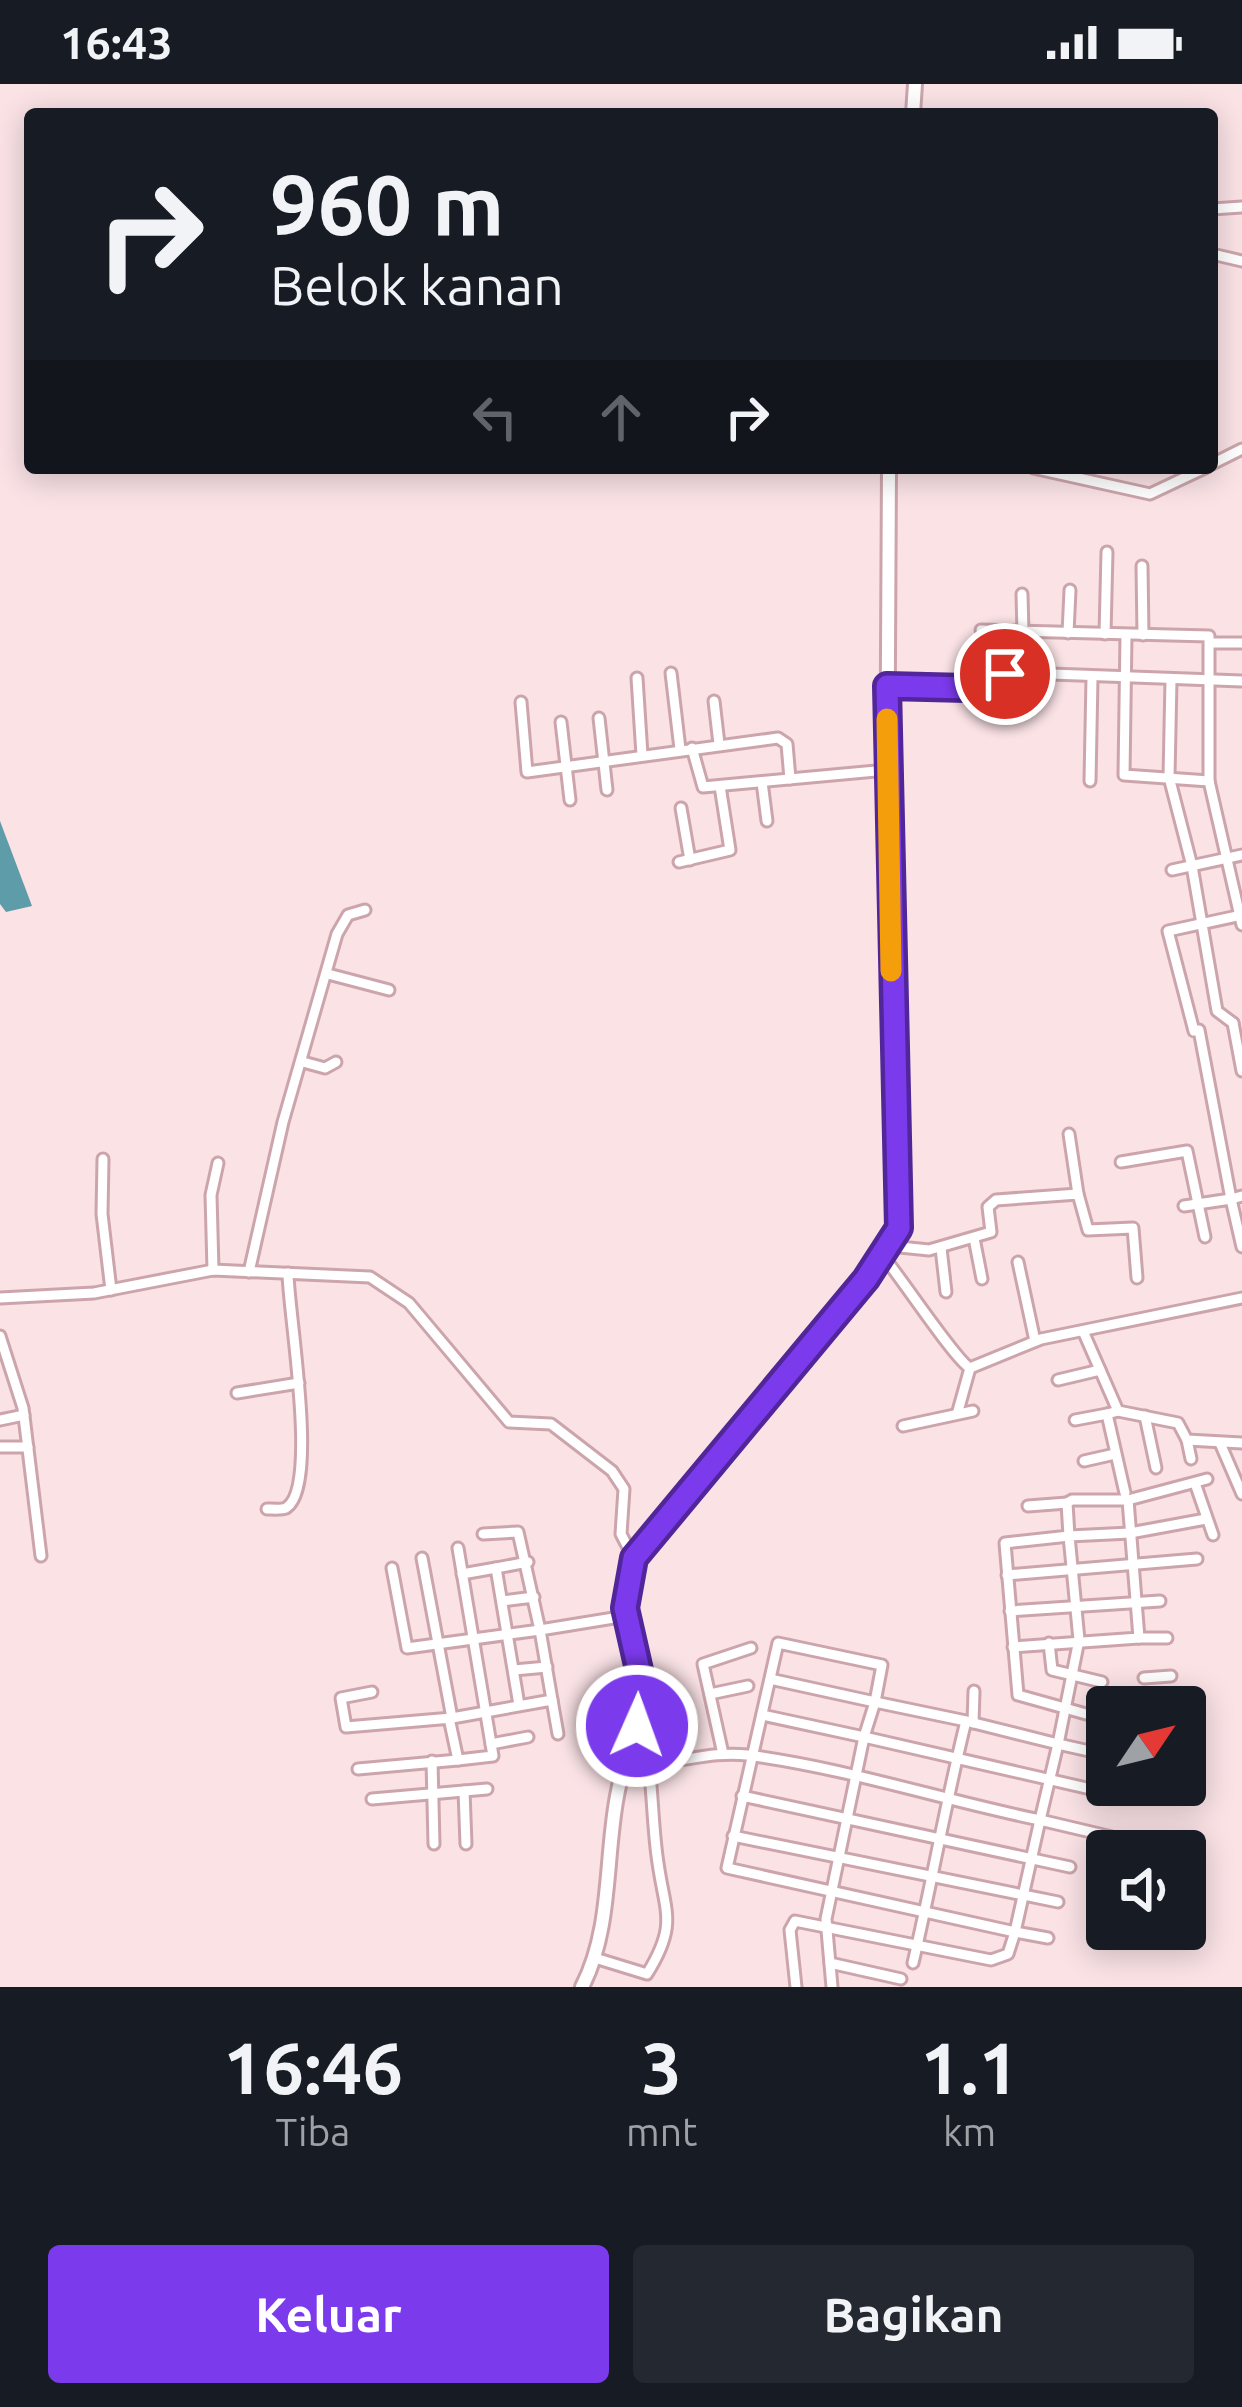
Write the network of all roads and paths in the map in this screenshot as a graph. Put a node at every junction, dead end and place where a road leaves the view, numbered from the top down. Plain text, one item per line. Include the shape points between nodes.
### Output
1 (1242, 243) edge
2 (1241, 261) edge
3 (889, 474) edge
4 (1061, 474) edge
5 (1192, 474) edge
6 (1107, 553) dead end
7 (1142, 566) dead end
8 (1070, 590) dead end
9 (1022, 594) dead end
10 (981, 630) dead end
11 (1022, 631) junction
12 (1068, 633) junction
13 (1105, 634) junction
14 (1143, 634) junction
15 (1126, 635) junction
16 (1211, 643) junction
17 (1242, 643) edge
18 (671, 673) dead end
19 (1024, 673) junction
20 (1092, 678) junction
21 (1127, 678) junction
22 (637, 679) dead end
23 (1172, 680) junction
24 (1209, 680) junction
25 (1242, 681) edge
26 (887, 686) junction
27 (714, 701) dead end
28 (521, 702) dead end
29 (599, 718) dead end
30 (561, 722) dead end
31 (719, 744) junction
32 (686, 749) junction
33 (642, 755) junction
34 (603, 760) junction
35 (566, 766) junction
36 (887, 770) junction
37 (1169, 777) junction
38 (790, 779) junction
39 (1090, 781) dead end
40 (1209, 781) junction
41 (762, 782) junction
42 (720, 786) junction
43 (607, 790) dead end
44 (570, 800) dead end
45 (681, 808) dead end
46 (766, 821) dead end
47 (1242, 855) edge
48 (1227, 858) junction
49 (1192, 866) junction
50 (1172, 870) dead end
51 (365, 910) dead end
52 (1241, 918) edge
53 (1200, 923) junction
54 (328, 974) junction
55 (389, 990) dead end
56 (1238, 1021) edge
57 (303, 1062) junction
58 (336, 1062) dead end
59 (1242, 1071) edge
60 (1069, 1134) dead end
61 (103, 1160) dead end
62 (1121, 1162) dead end
63 (218, 1163) dead end
64 (1078, 1194) junction
65 (1236, 1197) edge
66 (1198, 1203) junction
67 (1184, 1206) dead end
68 (1205, 1237) dead end
69 (974, 1238) junction
70 (1242, 1247) edge
71 (940, 1248) junction
72 (886, 1251) junction
73 (1018, 1262) dead end
74 (214, 1270) junction
75 (249, 1272) junction
76 (288, 1273) junction
77 (1138, 1278) dead end
78 (982, 1279) dead end
79 (111, 1290) junction
80 (946, 1292) dead end
81 (0, 1298) edge
82 (1242, 1298) edge
83 (1083, 1331) junction
84 (0, 1336) edge
85 (1035, 1341) junction
86 (970, 1368) junction
87 (1100, 1370) junction
88 (1058, 1379) dead end
89 (299, 1383) junction
90 (237, 1393) dead end
91 (958, 1411) junction
92 (973, 1411) dead end
93 (1112, 1413) junction
94 (24, 1415) junction
95 (1145, 1415) junction
96 (0, 1420) edge
97 (1075, 1420) dead end
98 (903, 1426) dead end
99 (1187, 1440) junction
100 (1220, 1443) junction
101 (1242, 1443) edge
102 (0, 1447) edge
103 (28, 1447) junction
104 (1115, 1454) junction
105 (1191, 1459) dead end
106 (1084, 1461) dead end
107 (1242, 1462) edge
108 (1230, 1467) junction
109 (1156, 1468) dead end
110 (1207, 1479) dead end
111 (1195, 1483) junction
112 (1242, 1494) edge
113 (1126, 1496) junction
114 (1067, 1502) junction
115 (1028, 1506) dead end
116 (267, 1509) dead end
117 (1206, 1519) junction
118 (1130, 1533) junction
119 (483, 1534) dead end
120 (1213, 1535) dead end
121 (1069, 1536) junction
122 (458, 1548) dead end
123 (41, 1556) dead end
124 (422, 1558) dead end
125 (634, 1558) junction
126 (1197, 1558) dead end
127 (528, 1562) junction
128 (1135, 1567) junction
129 (392, 1568) dead end
130 (496, 1568) junction
131 (1071, 1572) junction
132 (462, 1574) junction
133 (1007, 1575) junction
134 (534, 1597) junction
135 (502, 1601) junction
136 (1160, 1601) dead end
137 (1138, 1602) junction
138 (1074, 1605) junction
139 (1010, 1611) junction
140 (626, 1616) junction
141 (540, 1630) junction
142 (508, 1636) junction
143 (1139, 1638) junction
144 (1167, 1638) dead end
145 (1078, 1640) junction
146 (474, 1642) junction
147 (1049, 1643) junction
148 (1013, 1647) junction
149 (438, 1648) junction
150 (751, 1648) dead end
151 (547, 1666) junction
152 (514, 1670) junction
153 (1072, 1675) junction
154 (1171, 1676) dead end
155 (1144, 1678) dead end
156 (770, 1679) junction
157 (1102, 1682) dead end
158 (748, 1686) dead end
159 (974, 1691) dead end
160 (372, 1692) dead end
161 (710, 1694) junction
162 (552, 1700) junction
163 (875, 1702) junction
164 (519, 1705) junction
165 (1064, 1710) junction
166 (486, 1711) junction
167 (762, 1714) junction
168 (1086, 1715) edge
169 (450, 1718) junction
170 (969, 1722) junction
171 (558, 1734) dead end
172 (528, 1737) dead end
173 (864, 1737) junction
174 (491, 1744) junction
175 (1058, 1744) junction
176 (1086, 1751) edge
177 (723, 1754) junction
178 (752, 1756) junction
179 (956, 1759) junction
180 (458, 1760) junction
181 (432, 1761) junction
182 (626, 1763) junction
183 (649, 1766) junction
184 (358, 1769) dead end
185 (854, 1778) junction
186 (1048, 1781) junction
187 (487, 1789) dead end
188 (1086, 1789) edge
189 (464, 1791) junction
190 (435, 1792) junction
191 (742, 1796) junction
192 (372, 1798) dead end
193 (947, 1800) junction
194 (845, 1818) junction
195 (1040, 1820) junction
196 (1086, 1832) edge
197 (733, 1836) junction
198 (938, 1839) junction
199 (434, 1844) dead end
200 (466, 1844) dead end
201 (838, 1854) junction
202 (1033, 1858) junction
203 (1070, 1867) dead end
204 (931, 1875) junction
205 (830, 1890) junction
206 (1025, 1895) junction
207 (1058, 1902) dead end
208 (924, 1910) junction
209 (826, 1927) junction
210 (1016, 1932) junction
211 (1048, 1938) dead end
212 (916, 1947) junction
213 (595, 1958) junction
214 (830, 1963) junction
215 (913, 1963) dead end
216 (647, 1974) junction
217 (902, 1978) dead end
218 (582, 1987) edge
219 (649, 1987) edge
220 (796, 1987) edge
221 (832, 1987) edge

1 - 2 street
3 - 26 main road
4 - 5 street via 1150,494
6 - 13 street
7 - 14 street
8 - 12 street
9 - 11 street
10 - 11 street
11 - 12 street
11 - 19 street
12 - 13 street
13 - 15 street
14 - 15 street
14 - 16 street via 1207,636
15 - 21 street
16 - 17 street
16 - 24 street
18 - 32 street
19 - 20 street
19 - 26 street via 991,674 967,688
20 - 21 street
20 - 39 street
21 - 23 street
21 - 37 street via 1126,777
22 - 33 street
23 - 24 street
23 - 37 street
24 - 25 street
24 - 40 street
26 - 36 main road
27 - 31 street
28 - 35 street via 527,772
29 - 34 street
30 - 35 street
31 - 32 street
31 - 38 street via 782,739
32 - 33 street
32 - 42 street via 700,785
33 - 34 street
34 - 35 street
34 - 43 street
35 - 44 street
36 - 38 street
36 - 72 main road via 902,1199
37 - 40 street
37 - 49 street
38 - 41 street
40 - 48 street
41 - 42 street
41 - 46 street
42 - 45 street via 730,850 684,861
47 - 48 street
48 - 49 street
48 - 52 street
49 - 50 street
49 - 53 street
51 - 54 street via 341,925
52 - 53 street
53 - 56 street via 1216,1011
53 - 65 street via 1168,931
54 - 55 street
54 - 57 street
56 - 59 street
57 - 58 street
57 - 75 street
60 - 64 street
61 - 79 street
62 - 66 street via 1187,1151
63 - 74 street
64 - 69 street via 993,1201 991,1232
64 - 77 street via 1088,1229 1131,1226
65 - 66 street
65 - 70 street
66 - 67 street
66 - 68 street
69 - 71 street
69 - 78 street
71 - 72 street
71 - 80 street
72 - 86 street
72 - 125 main road
73 - 85 street
74 - 75 street
74 - 79 street
75 - 76 street
76 - 89 street
76 - 125 street via 370,1277 396,1292 509,1422 551,1424 612,1471 624,1489 622,1534
79 - 81 street
82 - 83 street
83 - 85 street
83 - 87 street
84 - 94 street
85 - 86 street
86 - 91 street
87 - 88 street
87 - 93 street
89 - 90 street
89 - 116 street via 302,1454 293,1494 285,1508
91 - 92 street
91 - 98 street
93 - 95 street
93 - 97 street
93 - 104 street
94 - 96 street
94 - 103 street
95 - 99 street via 1178,1423
95 - 109 street
99 - 100 street
99 - 105 street
100 - 101 street
100 - 108 street
102 - 103 street
103 - 123 street
104 - 106 street
104 - 113 street
107 - 108 street
108 - 112 street
110 - 111 street
111 - 113 street
111 - 117 street
113 - 114 street
113 - 118 street
114 - 115 street
114 - 121 street
117 - 118 street
117 - 120 street
118 - 121 street
118 - 128 street
119 - 127 street via 518,1532
121 - 131 street
121 - 133 street via 1006,1541
122 - 132 street
124 - 149 street
125 - 140 main road
126 - 128 street
127 - 130 street
127 - 134 street
128 - 131 street
128 - 137 street
129 - 149 street via 404,1645
130 - 132 street
130 - 135 street
131 - 133 street
131 - 138 street
132 - 146 street
133 - 139 street
134 - 135 street
134 - 141 street
135 - 142 street
136 - 137 street
137 - 138 street
137 - 143 street
138 - 139 street
138 - 145 street
139 - 148 street
140 - 141 street
140 - 182 main road via 639,1682
141 - 142 street
141 - 151 street
142 - 146 street
142 - 152 street
143 - 144 street
143 - 145 street
145 - 147 street
145 - 153 street
146 - 149 street
146 - 166 street
147 - 148 street
147 - 153 street via 1051,1669
148 - 165 street via 1018,1695
149 - 169 street
150 - 161 street via 704,1661
151 - 152 street
151 - 162 street
152 - 164 street
153 - 157 street
153 - 165 street
154 - 155 street
156 - 163 street
156 - 163 street via 778,1643 882,1665
156 - 167 street
158 - 161 street
159 - 170 street
160 - 169 street via 341,1698 346,1727
161 - 177 street
162 - 164 street
162 - 171 street
163 - 170 street
163 - 173 street
164 - 166 street
165 - 168 street
165 - 175 street
166 - 169 street
166 - 174 street
167 - 173 street
167 - 178 street
169 - 180 street
170 - 175 street
170 - 179 street
172 - 174 street
173 - 179 street
173 - 185 street
174 - 180 street via 493,1756
175 - 176 street
175 - 186 street
177 - 178 street
177 - 183 street
178 - 185 street
178 - 191 street
179 - 186 street
179 - 193 street
180 - 181 street
181 - 184 street
181 - 190 street
182 - 183 street
182 - 213 main road
183 - 216 street via 669,1907
185 - 193 street
185 - 194 street
186 - 188 street
186 - 195 street
187 - 189 street
189 - 190 street
189 - 200 street
190 - 192 street
190 - 199 street
191 - 194 street
191 - 197 street
193 - 195 street
193 - 198 street
194 - 198 street
194 - 201 street
195 - 196 street
195 - 202 street
197 - 201 street
197 - 205 street via 727,1868
198 - 202 street
198 - 204 street
201 - 204 street
201 - 205 street
202 - 203 street
202 - 206 street
204 - 206 street
204 - 208 street
205 - 208 street
205 - 209 street
206 - 207 street
206 - 210 street
208 - 210 street
208 - 212 street
209 - 212 street
209 - 214 street
209 - 220 street via 791,1924
210 - 211 street
210 - 212 street via 1000,1958
212 - 215 street
213 - 216 street
213 - 218 main road
214 - 217 street
214 - 221 street
216 - 219 street

